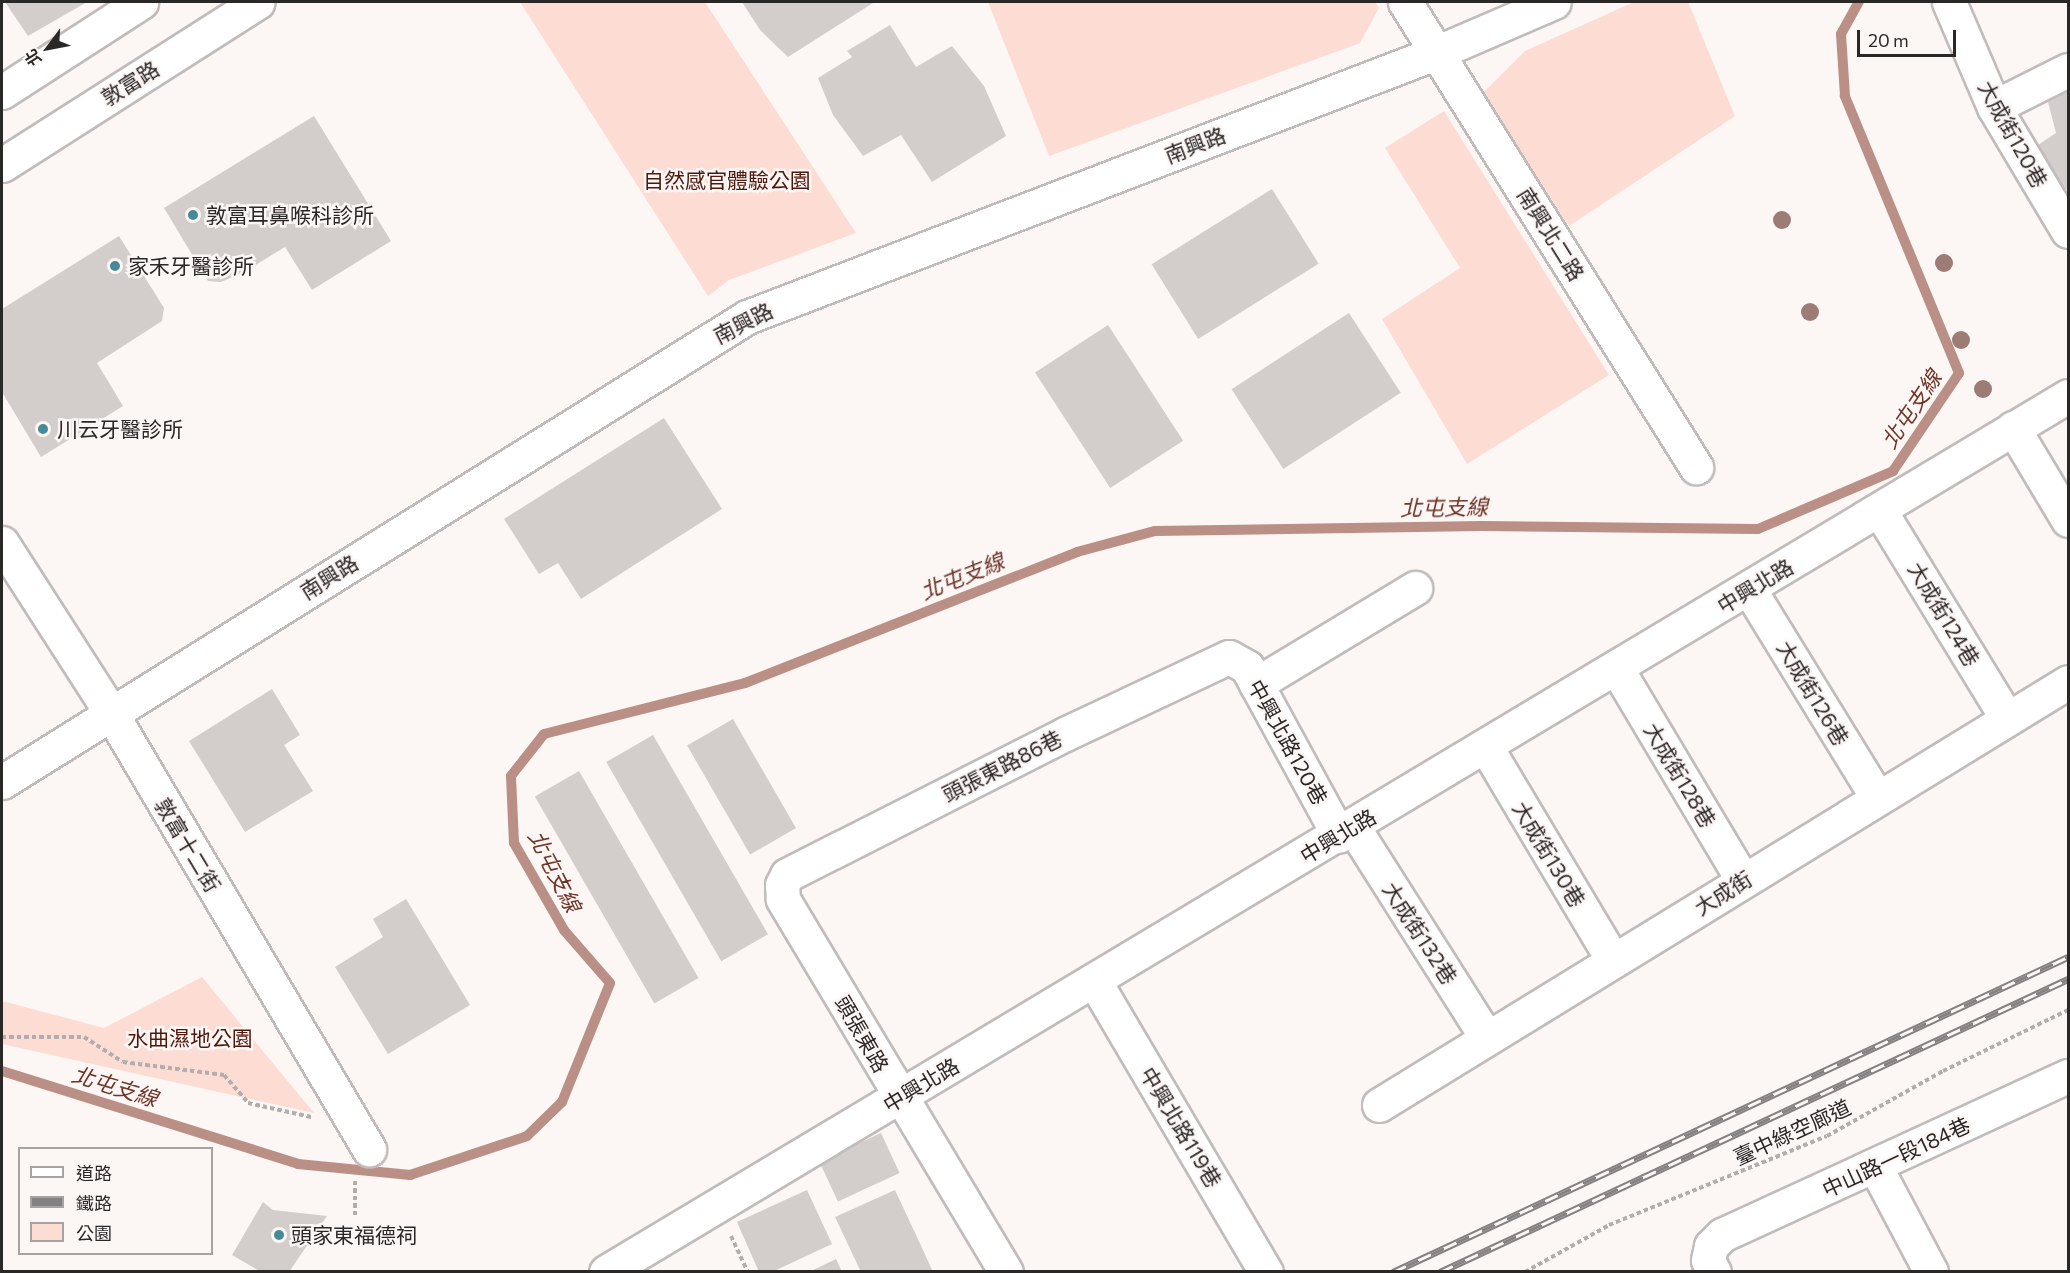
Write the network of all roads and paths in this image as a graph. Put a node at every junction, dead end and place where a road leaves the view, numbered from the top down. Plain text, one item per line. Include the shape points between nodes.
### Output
1 (141, 2) edge
2 (258, 2) edge
3 (1405, 2) edge
4 (1554, 2) edge
5 (1948, 2) edge
6 (1438, 52) junction
7 (2068, 70) edge
8 (2, 92) edge
9 (1994, 107) junction
10 (2, 165) edge
11 (2068, 231) edge
12 (2068, 396) edge
13 (2013, 428) junction
14 (1696, 467) dead end
15 (1880, 511) junction
16 (2068, 520) edge
17 (2, 543) edge
18 (1415, 588) dead end
19 (1749, 589) junction
20 (1229, 657) joint
21 (1617, 669) junction
22 (2068, 682) edge
23 (1256, 684) junction
24 (111, 713) junction
25 (2007, 718) junction
26 (1486, 747) junction
27 (2, 782) edge
28 (1877, 797) junction
29 (1346, 832) junction
30 (1743, 880) junction
31 (782, 885) joint
32 (1613, 960) junction
33 (1095, 982) junction
34 (2068, 1010) edge
35 (2, 1037) edge
36 (1487, 1038) junction
37 (2066, 1083) edge
38 (899, 1098) junction
39 (1379, 1105) dead end
40 (360, 1148) junction
41 (1876, 1168) junction
42 (355, 1215) dead end
43 (606, 1272) edge
44 (1006, 1272) edge
45 (1266, 1272) edge
46 (1525, 1272) edge
47 (1713, 1272) edge
48 (1931, 1272) edge

1 - 8 street
2 - 10 street, 敦富路
3 - 6 street, 南興北二路
4 - 6 street, 南興路
5 - 9 street, 大成街120巷
6 - 14 street, 南興北二路
6 - 24 street, 南興路 via 747,317
7 - 9 street
9 - 11 street, 大成街120巷
12 - 13 street, 中興北路
13 - 15 street, 中興北路
13 - 16 street
15 - 19 street, 中興北路
15 - 25 street, 大成街124巷
17 - 24 street, 敦富十二街
18 - 23 street
19 - 21 street, 中興北路
19 - 28 street, 大成街126巷
20 - 23 street, 中興北路120巷 via 1247,667
20 - 31 street, 頭張東路86巷 via 1065,734 787,875
21 - 26 street, 中興北路
21 - 30 street, 大成街128巷
22 - 25 street, 大成街
23 - 29 street, 中興北路120巷
24 - 27 street, 南興路
24 - 40 street, 敦富十二街
25 - 28 street, 大成街
26 - 29 street, 中興北路
26 - 32 street, 大成街130巷
28 - 30 street, 大成街
29 - 33 street, 中興北路
29 - 36 street, 大成街132巷
30 - 32 street, 大成街
31 - 38 street, 頭張東路 via 783,899
32 - 36 street, 大成街
33 - 38 street, 中興北路
33 - 45 street, 中興北路119巷
34 - 46 path, 臺中綠空廊道 via 1953,1066 1827,1136 1609,1224
35 - 40 path via 84,1037 123,1062 224,1075 248,1103
36 - 39 street, 大成街
37 - 41 street, 中山路一段184巷
38 - 43 street, 中興北路
38 - 44 street, 頭張東路
40 - 42 path
41 - 47 street, 中山路一段184巷 via 1722,1235 1711,1246 1708,1260
41 - 48 street

